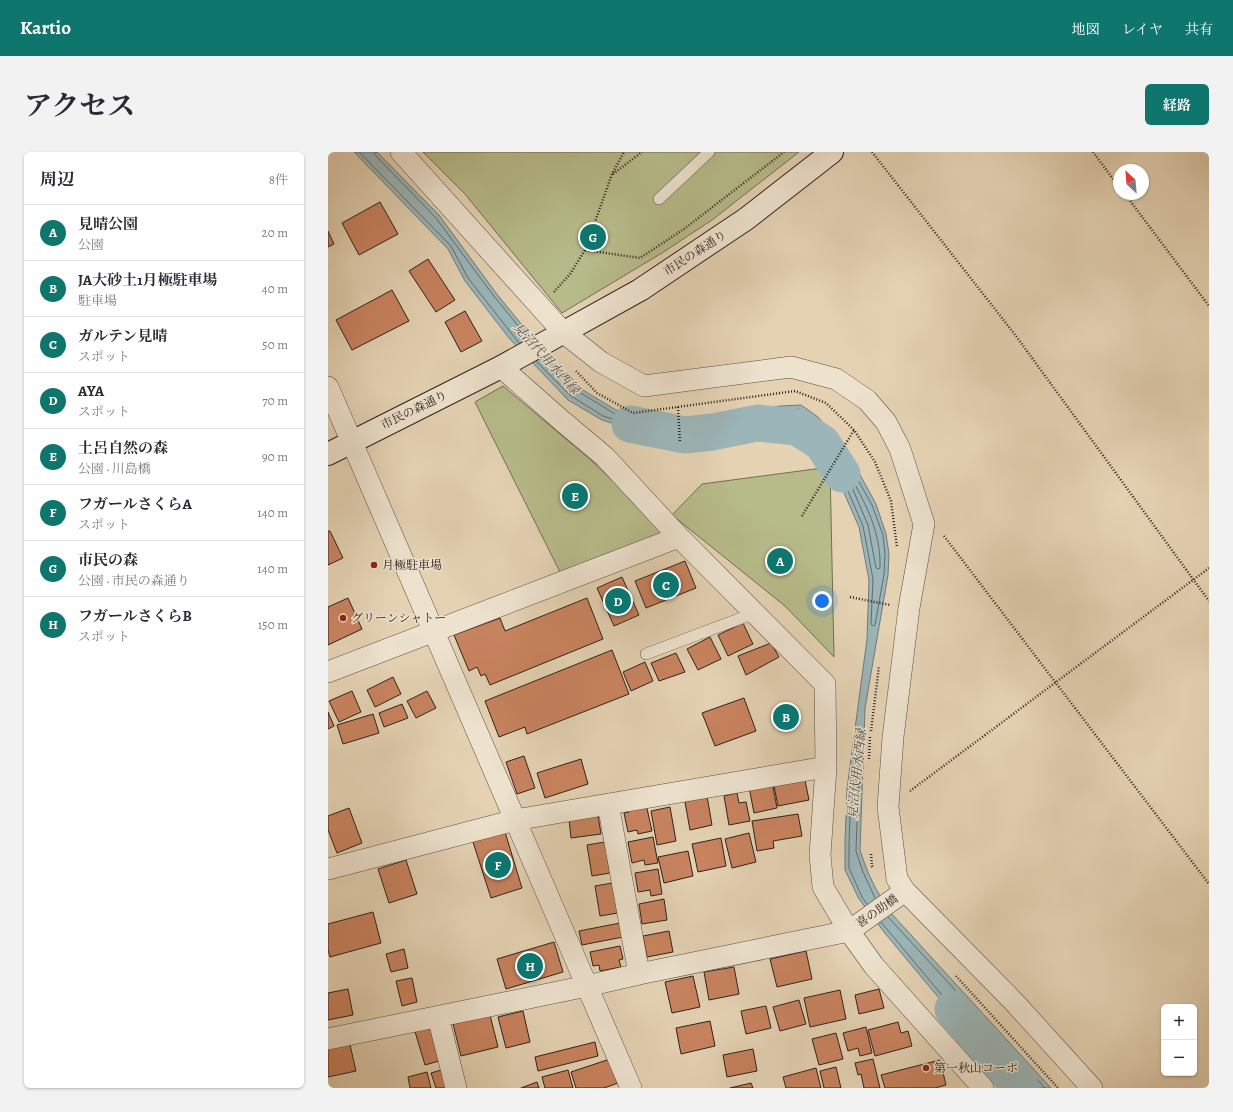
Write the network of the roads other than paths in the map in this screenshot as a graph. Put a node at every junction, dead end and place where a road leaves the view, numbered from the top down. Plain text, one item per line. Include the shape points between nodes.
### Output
1 (401, 152) edge
2 (709, 152) edge
3 (832, 152) edge
4 (659, 199) dead end
5 (555, 336) junction
6 (501, 367) junction
7 (328, 387) edge
8 (352, 441) junction
9 (328, 454) edge
10 (680, 537) junction
11 (755, 613) junction
12 (434, 632) junction
13 (646, 654) dead end
14 (328, 672) edge
15 (826, 767) junction
16 (608, 804) junction
17 (515, 820) junction
18 (328, 869) edge
19 (905, 891) junction
20 (849, 931) junction
21 (639, 974) junction
22 (587, 986) junction
23 (438, 1017) junction
24 (328, 1039) edge
25 (456, 1088) edge
26 (631, 1088) edge
27 (983, 1088) edge
28 (1092, 1088) edge

1 - 5 street via 541,308
2 - 4 lane
3 - 5 street, 市民の森通り via 746,219 687,260 640,290
5 - 6 street, 市民の森通り
5 - 19 street via 644,386 792,368 836,379 867,400 886,422 900,449 924,524 909,608 893,737 888,807 897,879
6 - 8 street, 市民の森通り
6 - 10 street via 605,457
7 - 8 street
8 - 9 street, 市民の森通り
8 - 12 street
10 - 11 street
10 - 12 street
11 - 13 lane
11 - 15 street via 825,684
12 - 14 street
12 - 17 street
15 - 16 street
15 - 20 street via 820,855 823,888
16 - 17 street
16 - 21 street
17 - 18 street
17 - 22 street
19 - 20 street, 喜の助橋
19 - 28 street via 1014,1002
20 - 21 street
20 - 27 street via 874,966
21 - 22 street
22 - 23 street
22 - 26 street
23 - 24 street
23 - 25 street

